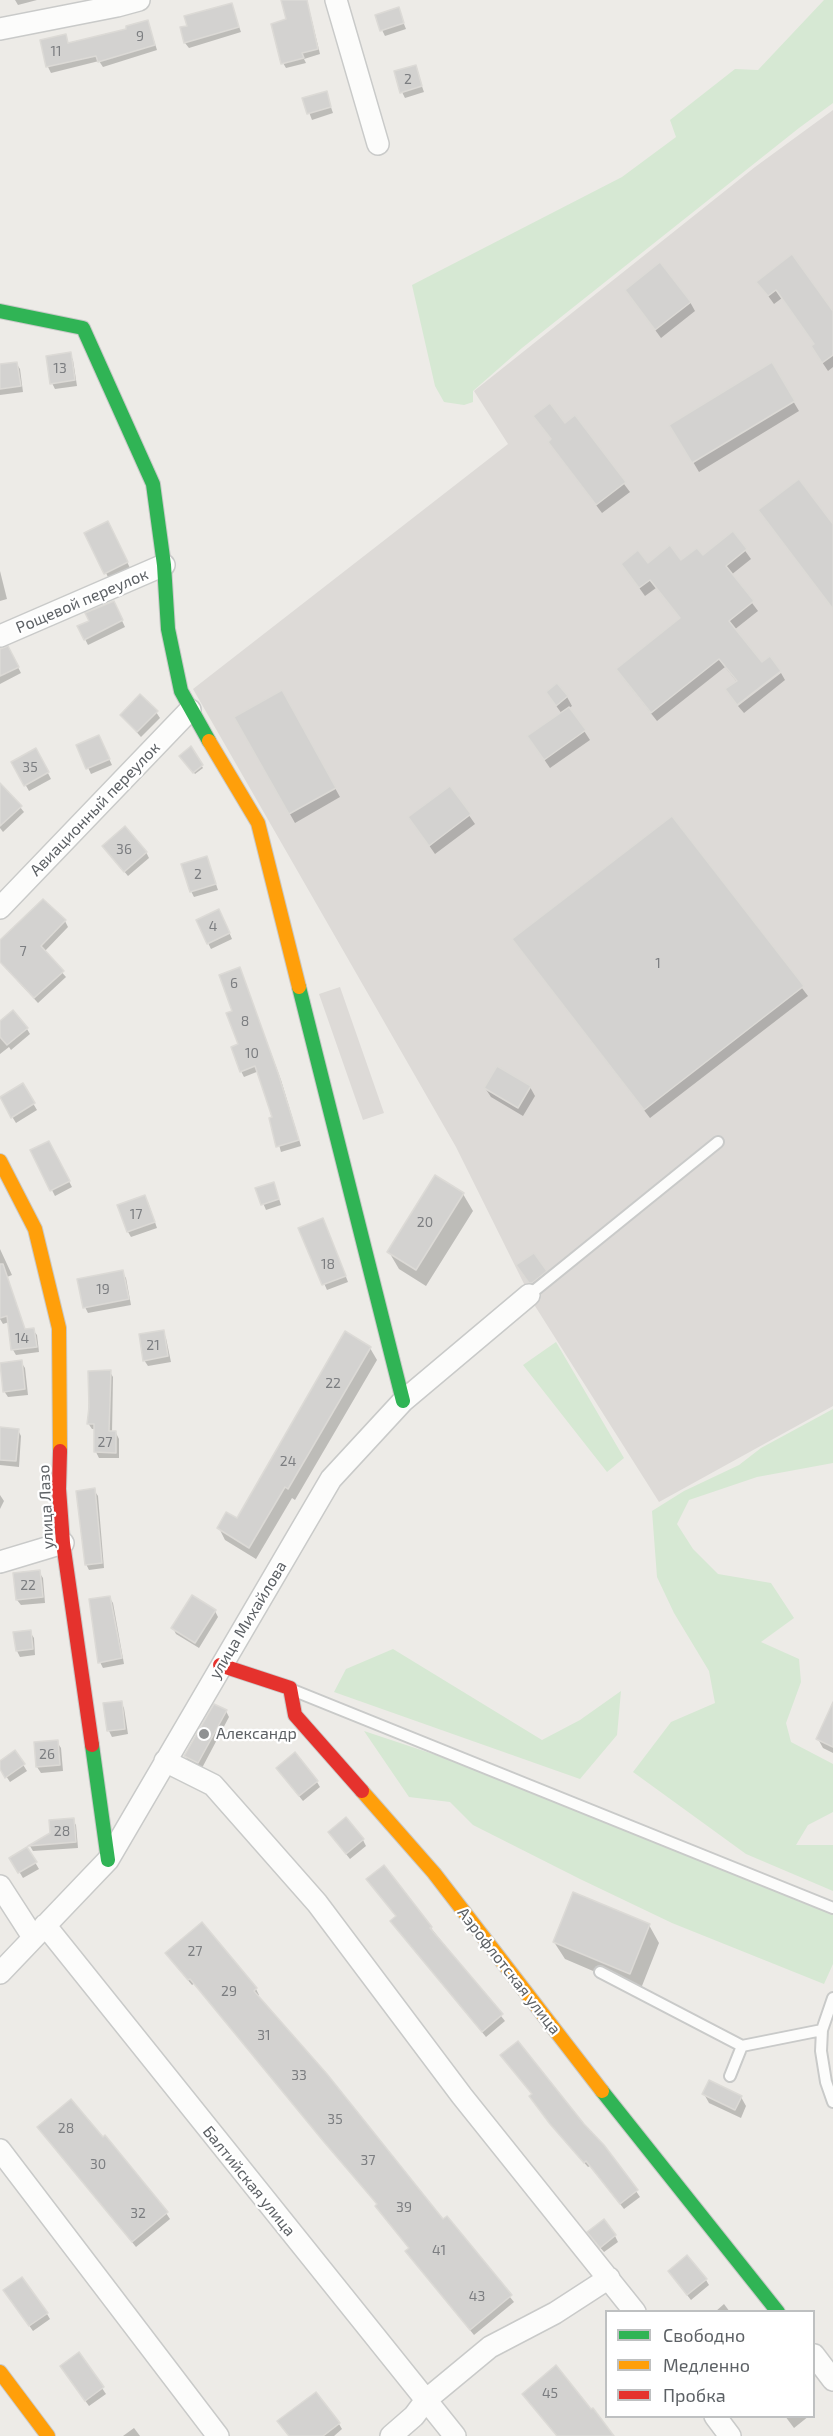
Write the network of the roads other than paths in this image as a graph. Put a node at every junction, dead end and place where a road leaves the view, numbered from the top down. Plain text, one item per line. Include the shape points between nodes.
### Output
1 (139, 0) edge
2 (336, 0) edge
3 (0, 29) edge
4 (378, 144) dead end
5 (0, 311) edge
6 (164, 566) junction
7 (0, 636) edge
8 (190, 710) junction
9 (0, 908) edge
10 (718, 1142) dead end
11 (0, 1161) edge
12 (529, 1295) joint
13 (403, 1401) junction
14 (63, 1544) junction
15 (0, 1562) edge
16 (220, 1665) junction
17 (290, 1689) junction
18 (165, 1761) junction
19 (108, 1860) junction
20 (0, 1886) edge
21 (833, 1908) edge
22 (39, 1931) junction
23 (600, 1972) dead end
24 (0, 1974) edge
25 (833, 1998) edge
26 (822, 2030) junction
27 (742, 2046) junction
28 (730, 2076) dead end
29 (833, 2102) edge
30 (0, 2150) edge
31 (609, 2278) junction
32 (633, 2310) edge
33 (776, 2310) edge
34 (815, 2358) edge
35 (0, 2372) edge
36 (833, 2380) edge
37 (426, 2400) junction
38 (716, 2418) edge
39 (48, 2436) edge
40 (218, 2436) edge
41 (392, 2436) edge
42 (455, 2436) edge
43 (730, 2436) edge

1 - 3 street
2 - 4 street
5 - 6 street via 83,328 153,484
6 - 7 street, Рощевой переулок
6 - 8 street via 168,629
8 - 9 street, Авиационный переулок
8 - 13 street via 258,823
10 - 12 lane
11 - 14 street, улица Лазо via 34,1229 59,1328
12 - 13 street, улица Михайлова
13 - 16 street, улица Михайлова via 331,1479
14 - 15 street
14 - 19 street, улица Лазо
16 - 17 street
16 - 18 street, улица Михайлова
17 - 21 lane
17 - 33 street, Аэрофлотская улица via 295,1715 434,1873
18 - 19 street, улица Михайлова
18 - 31 street via 213,1785 317,1903 462,2096
19 - 22 street, улица Михайлова
20 - 22 street, Балтийская улица
22 - 24 street, улица Михайлова
22 - 37 street, Балтийская улица
23 - 27 lane
25 - 26 lane
26 - 27 lane
26 - 29 lane via 821,2051
27 - 28 lane
30 - 40 street
31 - 32 street
31 - 37 street via 555,2313 490,2347
34 - 36 street
35 - 39 street
37 - 41 street
37 - 42 street, Балтийская улица
38 - 43 street

